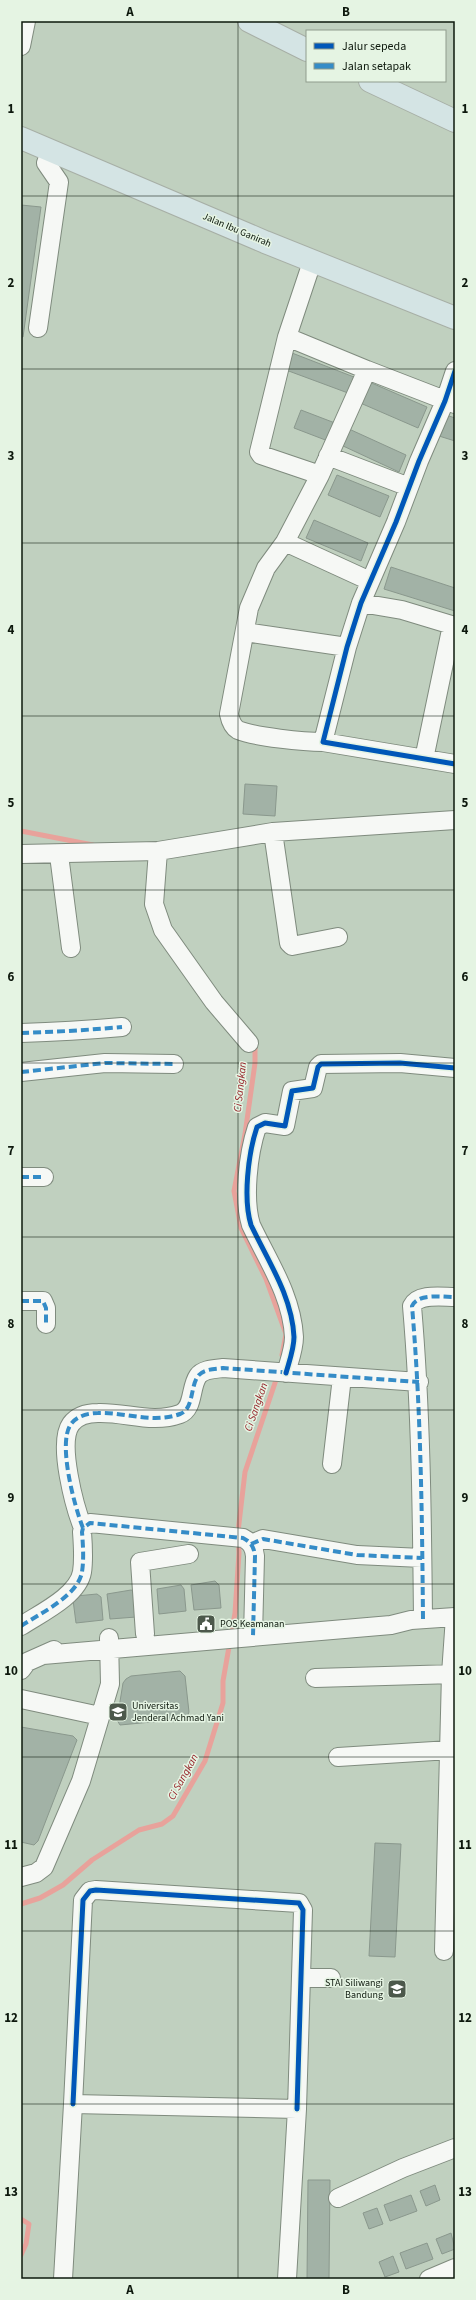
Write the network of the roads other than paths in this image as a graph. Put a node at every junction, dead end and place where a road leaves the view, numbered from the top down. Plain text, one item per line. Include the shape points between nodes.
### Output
1 (26, 21) edge
2 (249, 21) edge
3 (21, 46) edge
4 (306, 50) edge
5 (372, 82) edge
6 (455, 121) edge
7 (21, 138) edge
8 (50, 152) junction
9 (312, 262) junction
10 (455, 318) edge
11 (38, 328) dead end
12 (288, 337) junction
13 (367, 370) junction
14 (455, 371) edge
15 (450, 402) edge
16 (328, 456) junction
17 (320, 475) junction
18 (409, 487) junction
19 (285, 542) junction
20 (370, 580) junction
21 (361, 603) junction
22 (454, 626) edge
23 (245, 632) junction
24 (347, 647) junction
25 (323, 742) junction
26 (424, 759) junction
27 (455, 764) edge
28 (455, 820) edge
29 (273, 832) junction
30 (158, 851) junction
31 (21, 854) edge
32 (59, 855) junction
33 (338, 937) dead end
34 (71, 948) dead end
35 (122, 1027) dead end
36 (21, 1034) edge
37 (249, 1043) dead end
38 (174, 1064) dead end
39 (455, 1068) edge
40 (21, 1072) edge
41 (44, 1176) dead end
42 (21, 1177) edge
43 (455, 1297) edge
44 (21, 1300) edge
45 (46, 1324) dead end
46 (281, 1373) junction
47 (342, 1377) junction
48 (419, 1382) junction
49 (332, 1464) dead end
50 (83, 1528) junction
51 (242, 1540) junction
52 (189, 1554) dead end
53 (422, 1558) junction
54 (455, 1617) edge
55 (417, 1619) junction
56 (21, 1626) edge
57 (250, 1631) junction
58 (223, 1633) junction
59 (145, 1634) junction
60 (109, 1643) junction
61 (21, 1670) edge
62 (453, 1674) edge
63 (315, 1678) dead end
64 (21, 1699) edge
65 (100, 1716) junction
66 (450, 1750) junction
67 (338, 1757) dead end
68 (21, 1877) edge
69 (444, 1951) dead end
70 (301, 1978) junction
71 (331, 1978) dead end
72 (73, 2104) junction
73 (296, 2109) junction
74 (454, 2153) edge
75 (338, 2198) dead end
76 (455, 2268) edge
77 (63, 2279) edge
78 (286, 2279) edge
79 (428, 2279) edge

1 - 3 street
2 - 4 main road
5 - 6 main road
7 - 8 main road, Jalan Ibu Ganirah
8 - 9 main road, Jalan Ibu Ganirah
8 - 11 street via 46,163 58,182
9 - 10 main road, Jalan Ibu Ganirah
9 - 12 street
12 - 13 street
12 - 17 street via 258,448 261,455
13 - 15 street
13 - 16 street
14 - 15 street
15 - 18 street
16 - 17 street
16 - 18 street
17 - 19 street
18 - 20 street
19 - 20 street
19 - 23 street via 266,568 257,586 249,608
20 - 21 street
21 - 22 street via 402,610
21 - 24 street
22 - 26 street
23 - 24 street
23 - 25 street via 229,714 232,723 238,729 275,737
24 - 25 street
25 - 26 street
26 - 27 street
28 - 29 street
29 - 30 street
29 - 33 street via 289,943 292,946
30 - 32 street
30 - 37 street via 154,904 163,930 214,1002
31 - 32 street
32 - 34 street
35 - 36 street
38 - 40 street via 105,1063
39 - 46 street via 400,1063 321,1064 318,1067 314,1088 292,1091 285,1126 265,1123 257,1127 248,1180 248,1216 288,1305 294,1337
41 - 42 street
43 - 48 street via 420,1298 412,1306
44 - 45 street via 43,1301 46,1308
46 - 47 street
46 - 50 street via 223,1368 207,1370 198,1376 188,1408 182,1413 133,1418 100,1413 79,1417 67,1431 66,1449 71,1489
47 - 48 street
47 - 49 street
48 - 53 street
50 - 51 street via 90,1523
50 - 56 street via 82,1574 77,1582 60,1602
51 - 53 street via 262,1539 357,1554
51 - 57 street via 255,1556
52 - 59 street via 140,1562
53 - 55 street
54 - 55 street
54 - 62 street
55 - 57 street via 391,1625
57 - 58 street
58 - 59 street
58 - 60 street
59 - 60 street
60 - 61 street via 72,1642 27,1662
60 - 65 street via 110,1684
62 - 63 street
62 - 66 street
64 - 65 street
65 - 68 street via 81,1781 50,1856 44,1867 36,1873
66 - 67 street
66 - 69 street
70 - 71 street
70 - 72 street via 303,1910 299,1903 90,1891 83,1900
70 - 73 street
72 - 73 street
72 - 77 street
73 - 78 street
74 - 75 street via 403,2168
76 - 79 street

